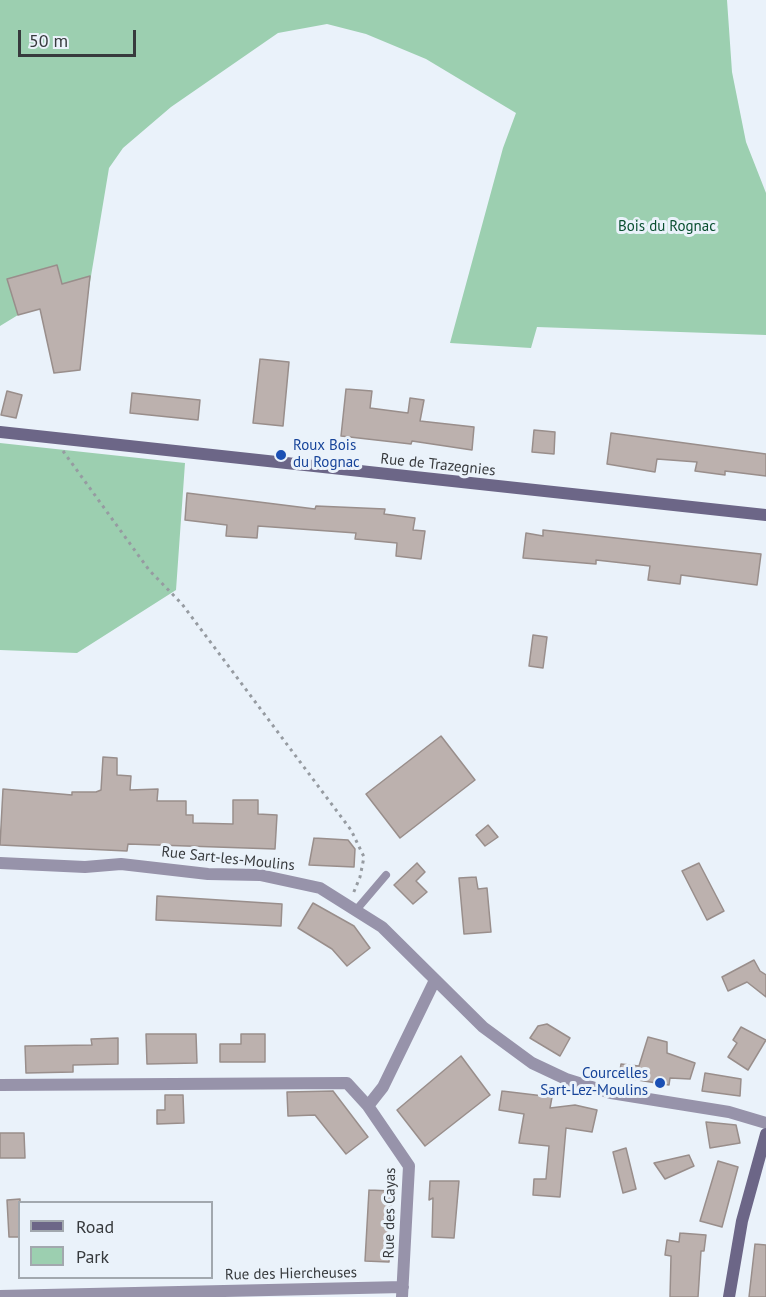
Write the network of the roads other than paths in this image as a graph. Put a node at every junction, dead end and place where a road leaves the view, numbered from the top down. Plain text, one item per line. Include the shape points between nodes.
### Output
1 (0, 432) edge
2 (766, 515) edge
3 (0, 863) edge
4 (386, 875) dead end
5 (352, 907) junction
6 (435, 980) junction
7 (0, 1084) edge
8 (368, 1106) junction
9 (766, 1123) edge
10 (766, 1134) edge
11 (402, 1292) edge
12 (0, 1296) edge
13 (729, 1297) edge

1 - 2 main road, Rue de Trazegnies
3 - 5 street, Rue Sart-les-Moulins via 86,867 121,864 208,874 260,875 311,885
4 - 5 lane
5 - 6 street, Rue Sart-les-Moulins via 382,927
6 - 8 street via 383,1087
6 - 9 street, Rue Sart-les-Moulins via 502,1042 532,1063 566,1079 611,1093 729,1112
7 - 8 street via 347,1083
8 - 11 street, Rue des Cayas via 409,1166
10 - 13 main road via 742,1221
11 - 12 street, Rue des Hiercheuses

